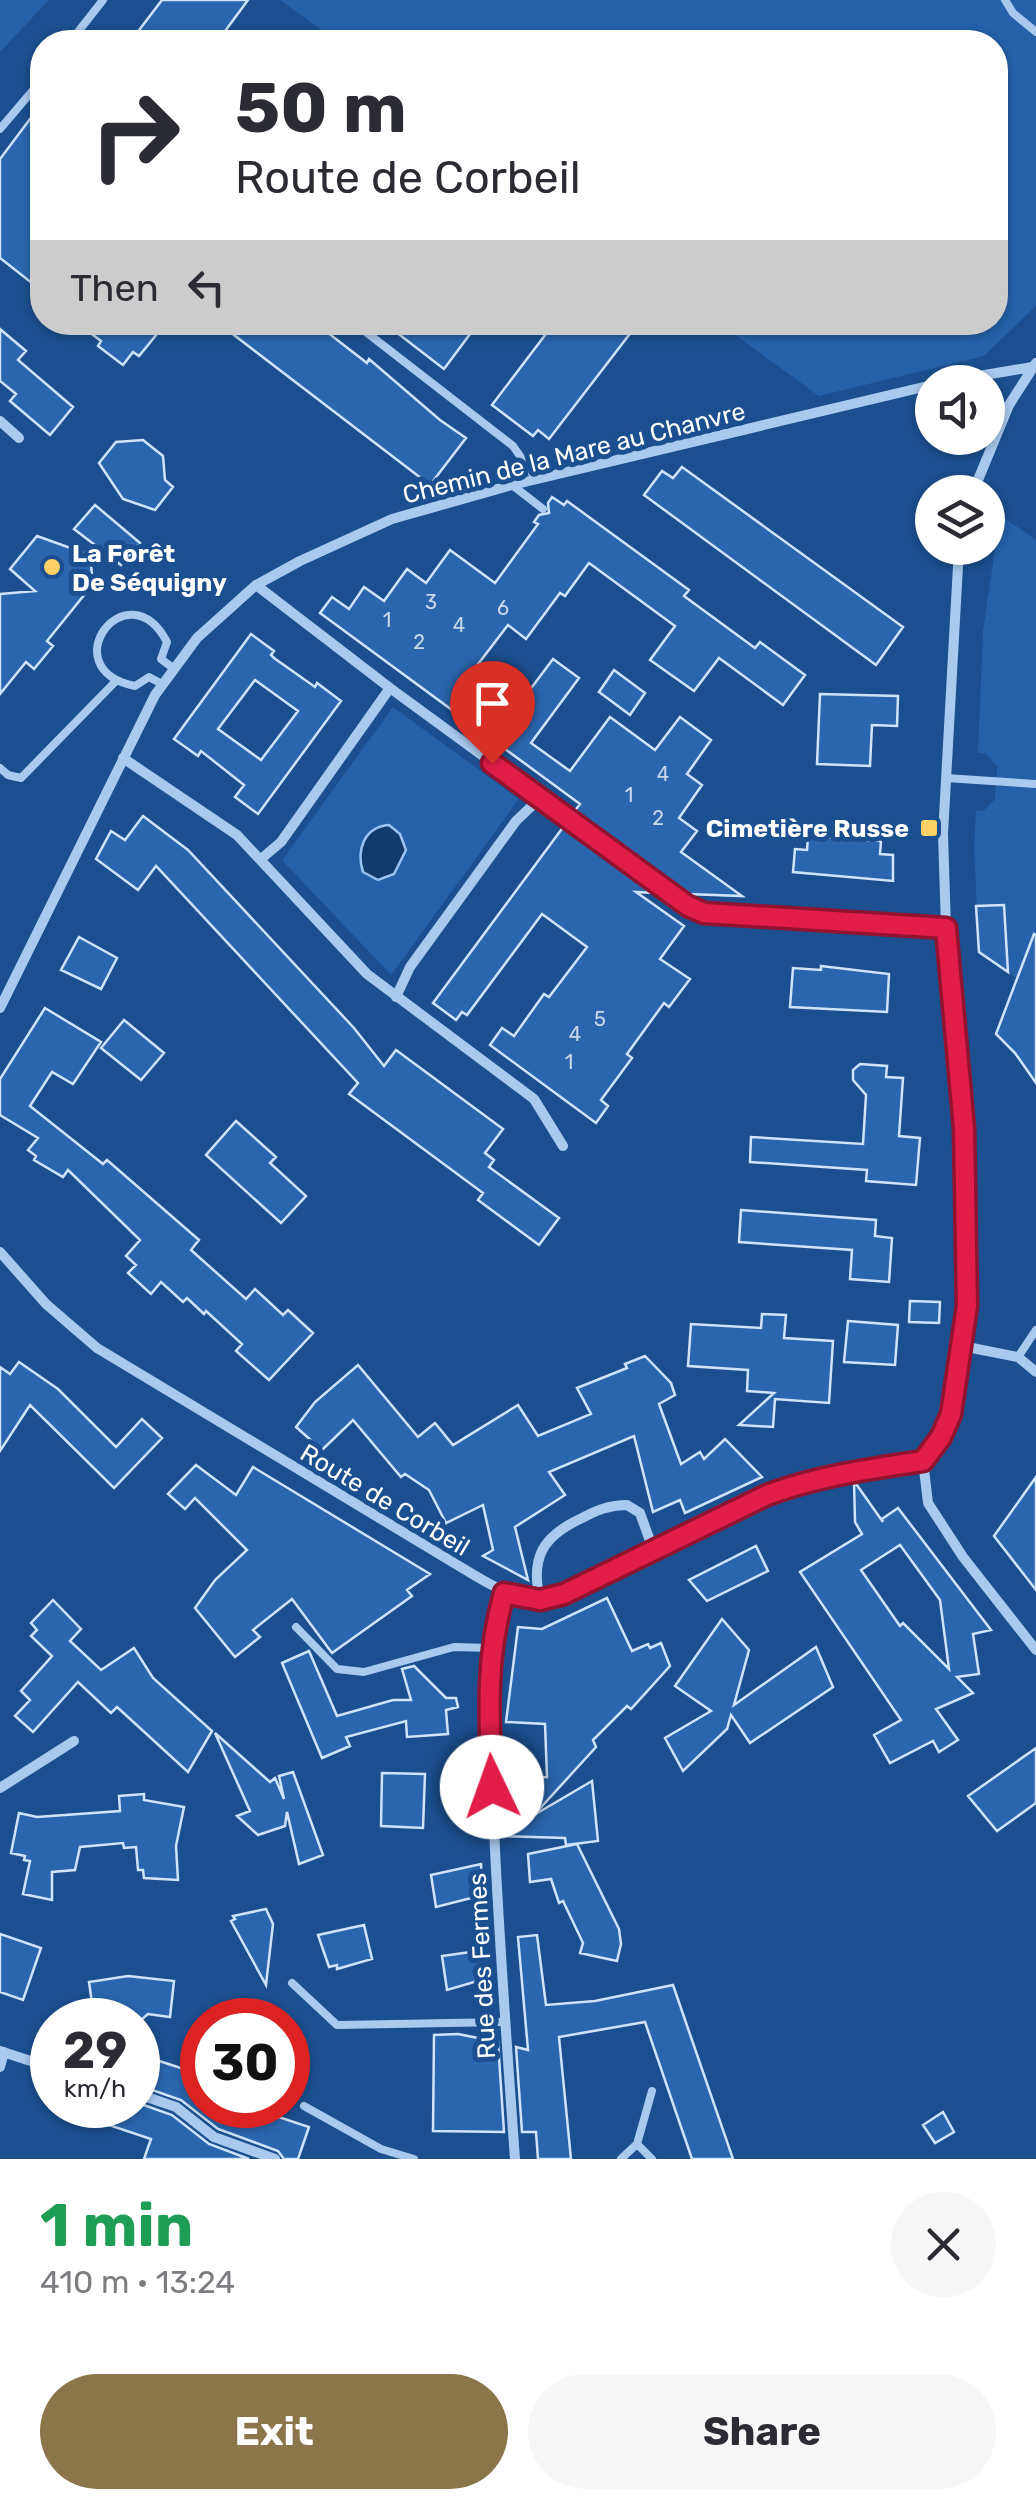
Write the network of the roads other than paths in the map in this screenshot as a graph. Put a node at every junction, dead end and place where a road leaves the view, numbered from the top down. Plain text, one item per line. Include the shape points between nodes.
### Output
1 (102, 0) edge
2 (1006, 0) edge
3 (79, 30) edge
4 (1036, 32) edge
5 (30, 95) edge
6 (0, 129) edge
7 (370, 335) edge
8 (1034, 365) edge
9 (1005, 370) edge
10 (915, 389) edge
11 (0, 421) edge
12 (20, 438) dead end
13 (979, 475) edge
14 (536, 480) junction
15 (512, 485) junction
16 (544, 509) dead end
17 (958, 565) edge
18 (256, 586) junction
19 (172, 668) junction
20 (114, 682) junction
21 (162, 684) junction
22 (390, 688) junction
23 (124, 758) junction
24 (0, 768) edge
25 (946, 778) junction
26 (1036, 784) edge
27 (540, 798) junction
28 (261, 859) junction
29 (946, 928) junction
30 (396, 997) junction
31 (0, 1008) edge
32 (563, 1146) dead end
33 (0, 1252) edge
34 (1036, 1330) edge
35 (962, 1346) junction
36 (1018, 1357) junction
37 (1036, 1372) edge
38 (923, 1461) junction
39 (654, 1552) junction
40 (504, 1593) junction
41 (540, 1600) junction
42 (296, 1627) dead end
43 (491, 1648) junction
44 (1036, 1650) edge
45 (74, 1741) dead end
46 (0, 1788) edge
47 (292, 1984) dead end
48 (505, 2022) junction
49 (2, 2052) edge
50 (30, 2061) edge
51 (0, 2067) edge
52 (652, 2091) dead end
53 (160, 2102) edge
54 (310, 2109) edge
55 (637, 2144) junction
56 (275, 2159) edge
57 (414, 2159) edge
58 (515, 2159) edge
59 (621, 2159) edge
60 (652, 2159) edge

1 - 3 lane
2 - 4 lane
5 - 6 lane
7 - 14 lane via 513,446
8 - 9 street
8 - 13 street
10 - 14 street, Chemin de la Mare au Chanvre
11 - 12 street
14 - 15 street, Chemin de la Mare au Chanvre
15 - 16 lane
15 - 18 street, Chemin de la Mare au Chanvre via 392,519
17 - 25 street
18 - 19 street, Chemin de la Mare au Chanvre
18 - 22 street
19 - 20 lane via 161,659 167,642 158,624 140,615 119,616 103,628 96,648 100,668
19 - 21 street, Chemin de la Mare au Chanvre
20 - 21 lane via 135,686 150,677
20 - 24 lane via 21,778
21 - 23 street, Chemin de la Mare au Chanvre
22 - 27 street
22 - 28 street via 281,842
23 - 28 street via 237,835
23 - 31 street, Chemin de la Mare au Chanvre
25 - 26 lane
25 - 29 street
27 - 29 street via 704,913
27 - 30 street via 410,966
28 - 30 street
29 - 35 street via 964,1128
30 - 32 street via 534,1099
33 - 40 street, Route de Corbeil via 98,1348
34 - 36 lane
35 - 36 street
35 - 38 street via 951,1414
36 - 37 street
38 - 39 street via 802,1482
38 - 44 street via 928,1503
39 - 41 street
39 - 41 street via 640,1513 627,1505 600,1509 552,1534 535,1579
40 - 41 street, Route de Corbeil
40 - 43 street, Rue des Fermes
42 - 43 lane via 337,1668 364,1672 454,1646
43 - 48 street, Rue des Fermes
45 - 46 street
47 - 48 lane via 337,2025
48 - 58 street, Rue des Fermes
49 - 50 street
49 - 51 street
52 - 55 lane
53 - 56 street via 214,2137
54 - 57 lane
55 - 59 lane
55 - 60 lane

